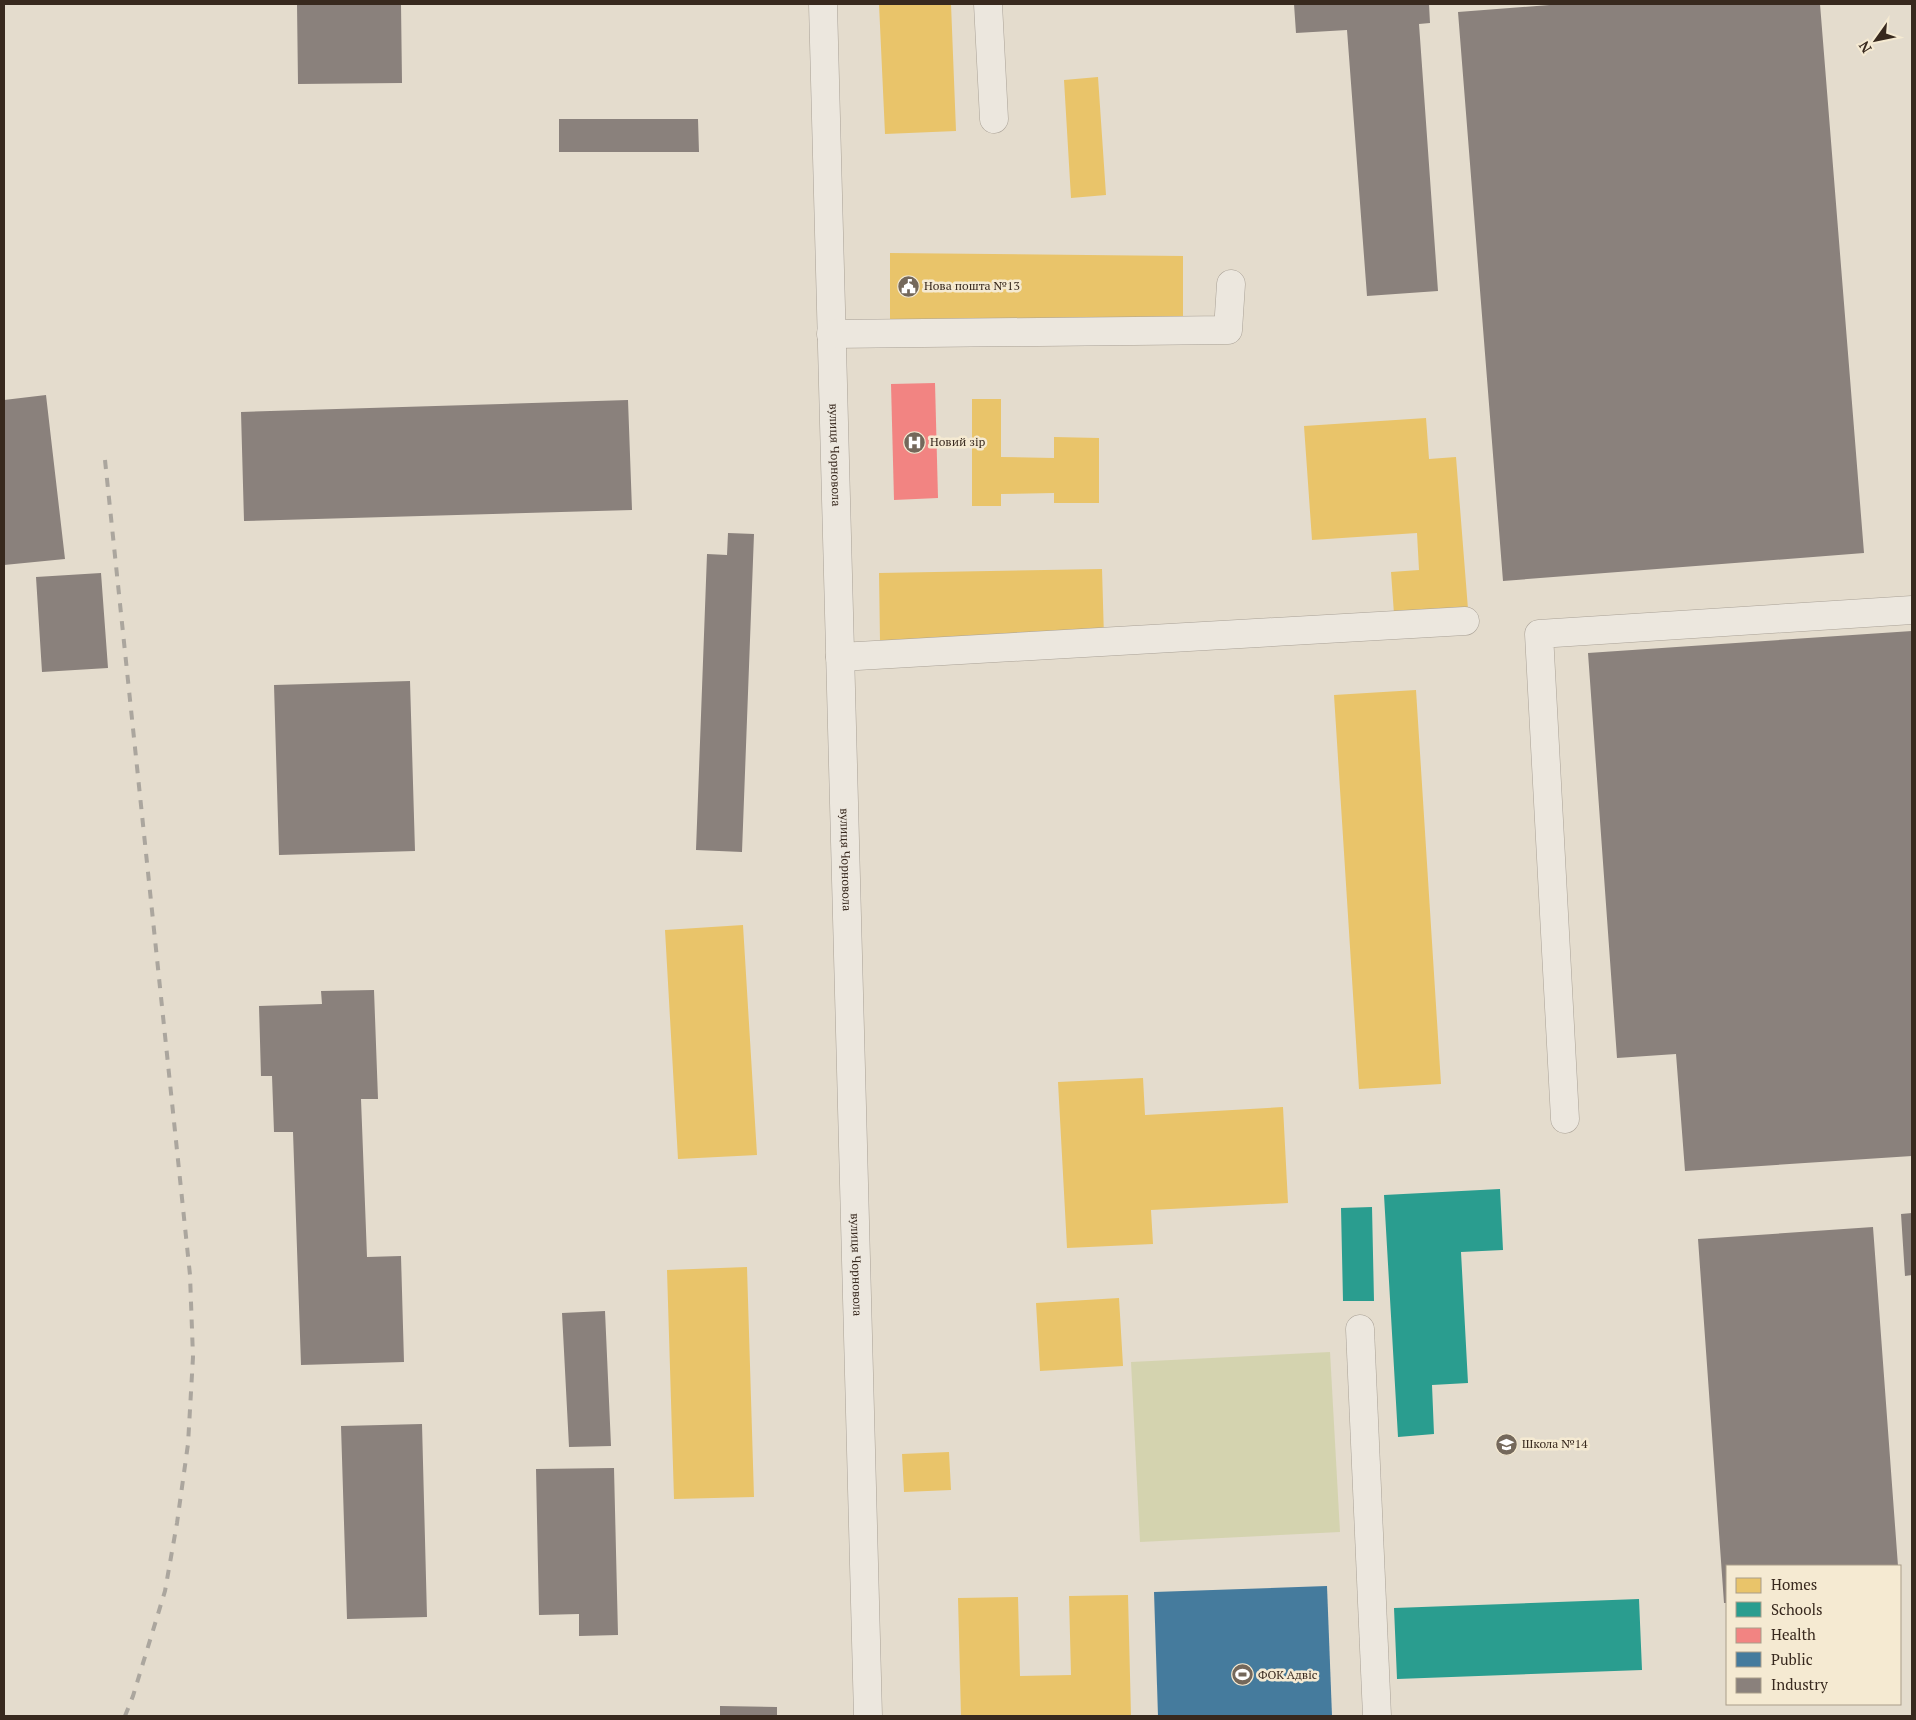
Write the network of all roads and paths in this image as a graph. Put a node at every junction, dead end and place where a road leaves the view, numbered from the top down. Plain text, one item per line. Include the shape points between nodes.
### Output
1 (823, 4) edge
2 (988, 4) edge
3 (994, 119) dead end
4 (1231, 284) dead end
5 (832, 334) junction
6 (1912, 610) edge
7 (1465, 621) dead end
8 (840, 657) junction
9 (1565, 1120) dead end
10 (1360, 1329) dead end
11 (868, 1716) edge
12 (1377, 1716) edge

1 - 5 street, вулиця Чорновола
2 - 3 street
4 - 5 street via 1228,330
5 - 8 street, вулиця Чорновола
6 - 9 street via 1538,634
7 - 8 street
8 - 11 street, вулиця Чорновола
10 - 12 street

